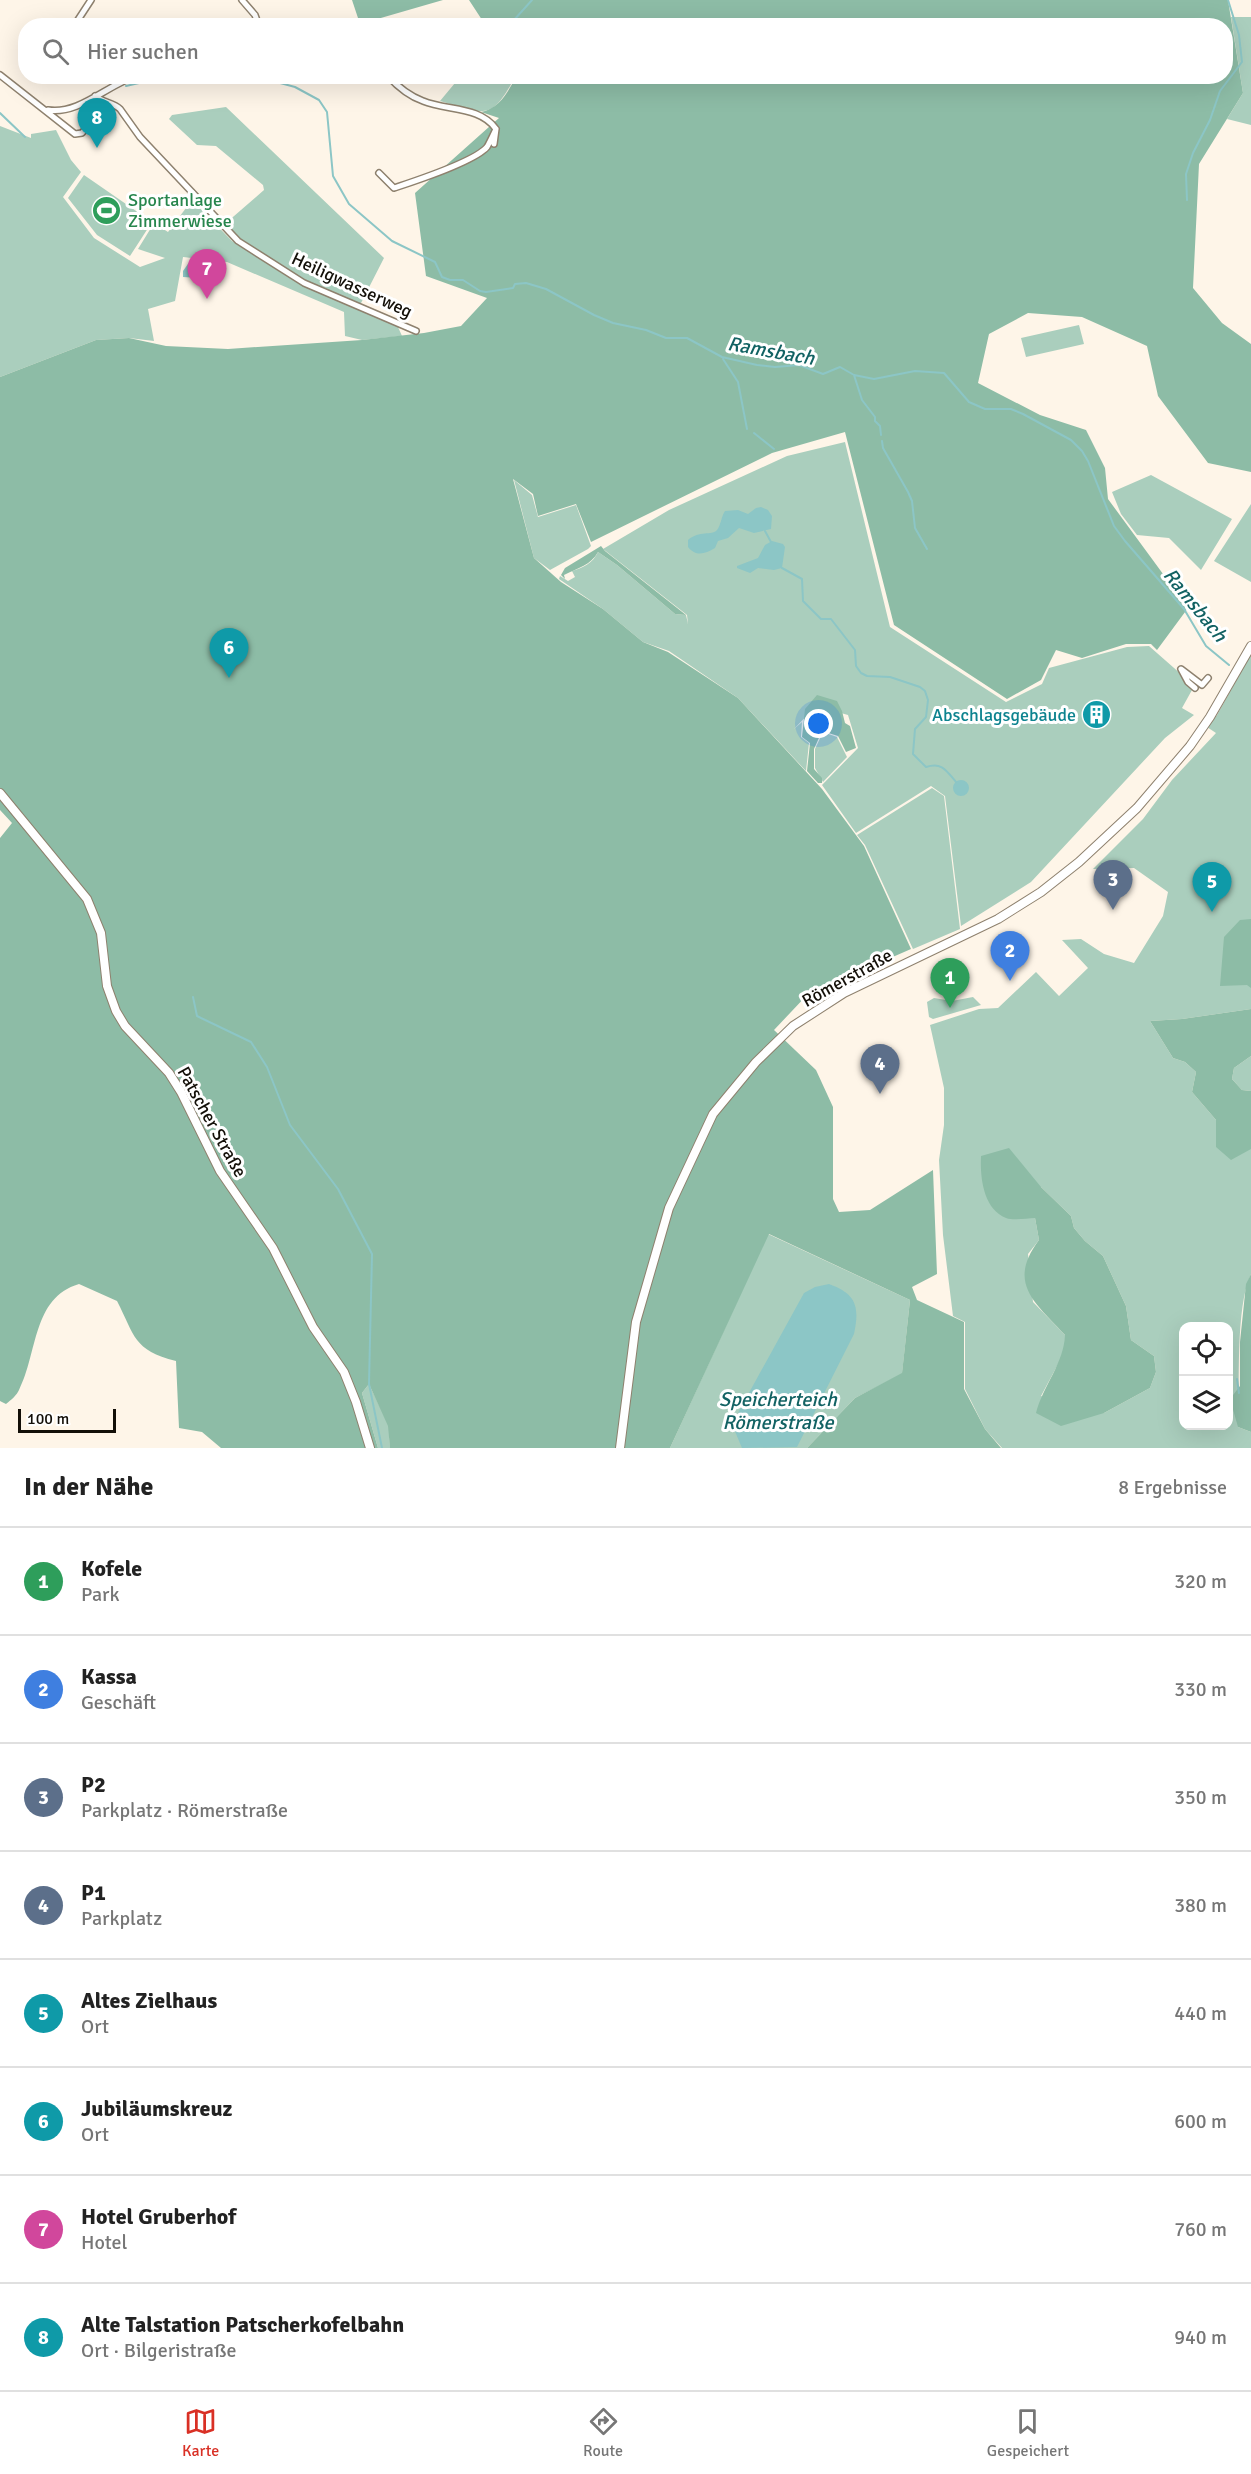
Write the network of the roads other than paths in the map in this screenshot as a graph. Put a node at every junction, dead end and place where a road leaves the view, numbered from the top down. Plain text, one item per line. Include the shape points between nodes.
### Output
1 (91, 0) edge
2 (242, 0) edge
3 (79, 18) edge
4 (256, 18) edge
5 (0, 75) edge
6 (116, 84) edge
7 (398, 84) edge
8 (95, 96) junction
9 (102, 102) junction
10 (46, 110) junction
11 (495, 129) junction
12 (494, 144) dead end
13 (379, 173) dead end
14 (416, 331) dead end
15 (1251, 646) edge
16 (1208, 678) dead end
17 (1195, 688) dead end
18 (0, 793) edge
19 (370, 1448) edge
20 (620, 1448) edge

1 - 3 street
2 - 4 street
5 - 10 street
6 - 8 street
7 - 11 street via 417,99 480,115
8 - 9 street, Heiligwasserweg
8 - 10 street via 61,110
9 - 10 street via 100,111 79,134
9 - 14 street, Heiligwasserweg via 120,109 140,137 238,241 304,283
11 - 12 street
11 - 13 street via 481,151 394,189
15 - 20 main road, Römerstraße via 1184,753 1137,808 1079,862 998,919 844,993 793,1026 756,1062 713,1114 669,1208 636,1322
16 - 17 street via 1202,685 1181,669
18 - 19 main road, Patscher Straße via 87,899 101,933 107,986 116,1011 169,1073 220,1171 273,1248 313,1327 344,1372

